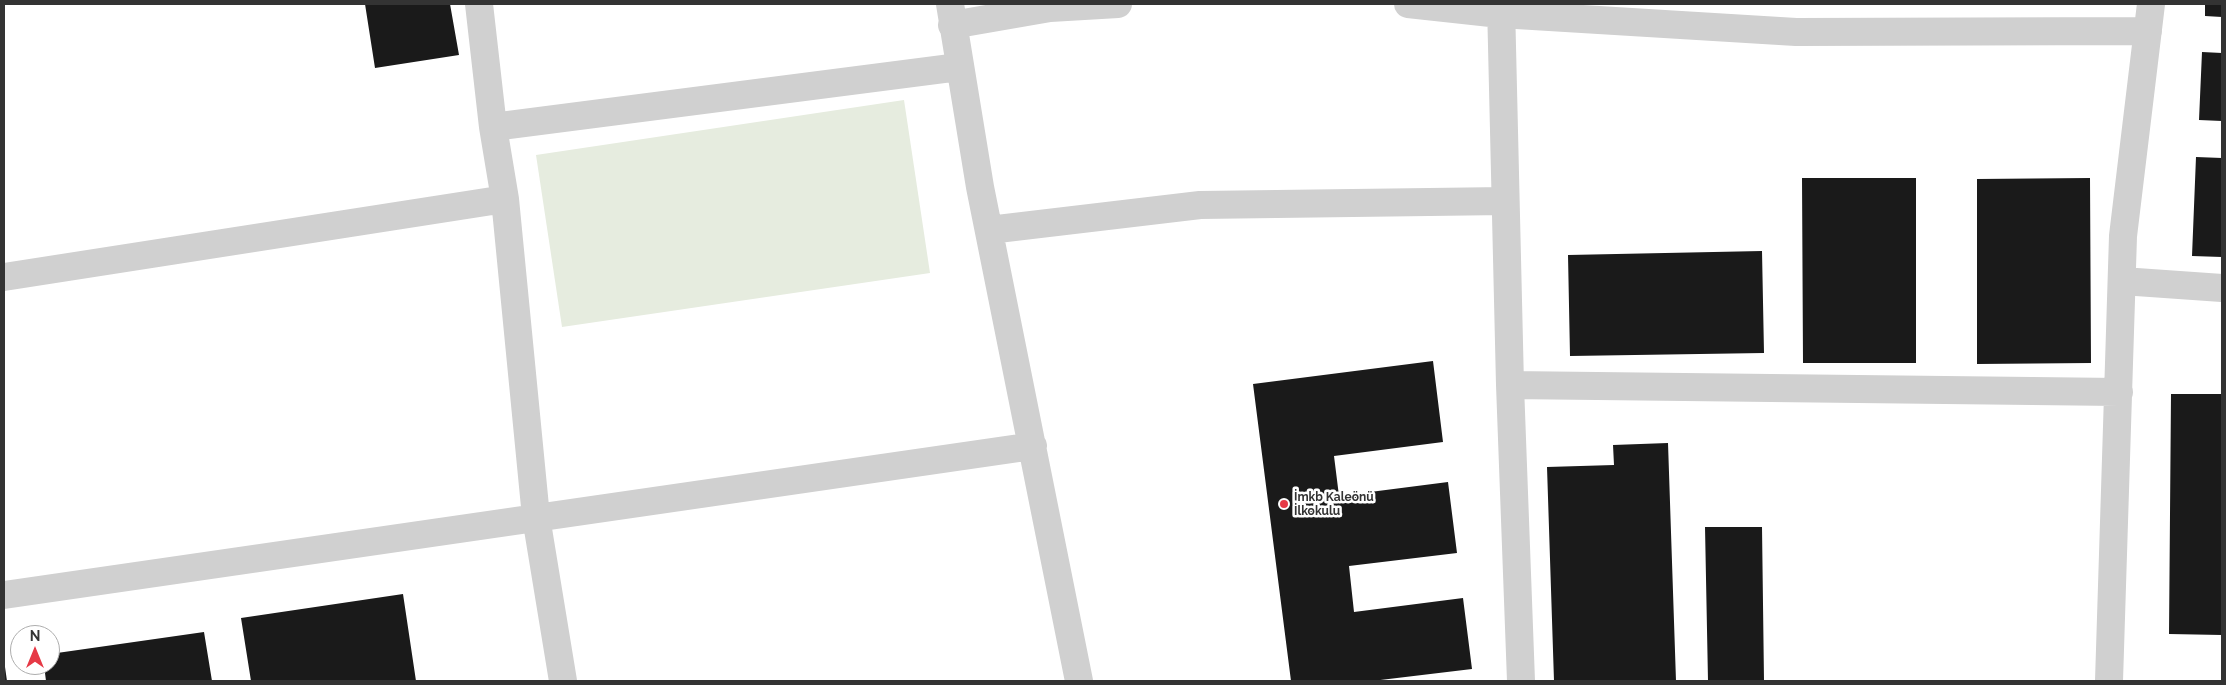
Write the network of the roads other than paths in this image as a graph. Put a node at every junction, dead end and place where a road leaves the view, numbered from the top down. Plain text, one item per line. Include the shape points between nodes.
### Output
1 (479, 4) edge
2 (1118, 4) edge
3 (1408, 4) edge
4 (2151, 4) edge
5 (1501, 9) edge
6 (951, 14) edge
7 (2148, 31) junction
8 (959, 67) junction
9 (493, 127) junction
10 (505, 199) junction
11 (1506, 201) junction
12 (989, 230) junction
13 (4, 277) edge
14 (2122, 280) junction
15 (2222, 288) edge
16 (1510, 385) junction
17 (2119, 392) junction
18 (1032, 446) junction
19 (536, 517) junction
20 (4, 595) edge
21 (563, 681) edge
22 (1078, 681) edge
23 (1521, 681) edge
24 (2109, 681) edge

1 - 9 street
2 - 6 street
3 - 5 street
4 - 7 street
5 - 7 street via 1796,32
5 - 11 street
6 - 8 street
7 - 14 street via 2124,236
8 - 9 street
8 - 12 street
9 - 10 street
10 - 13 street
10 - 19 street
11 - 12 street via 1200,205
11 - 16 street
12 - 18 street
14 - 15 street
14 - 17 street
16 - 17 street
16 - 23 street
17 - 24 street
18 - 19 street
18 - 22 street
19 - 20 street
19 - 21 street

